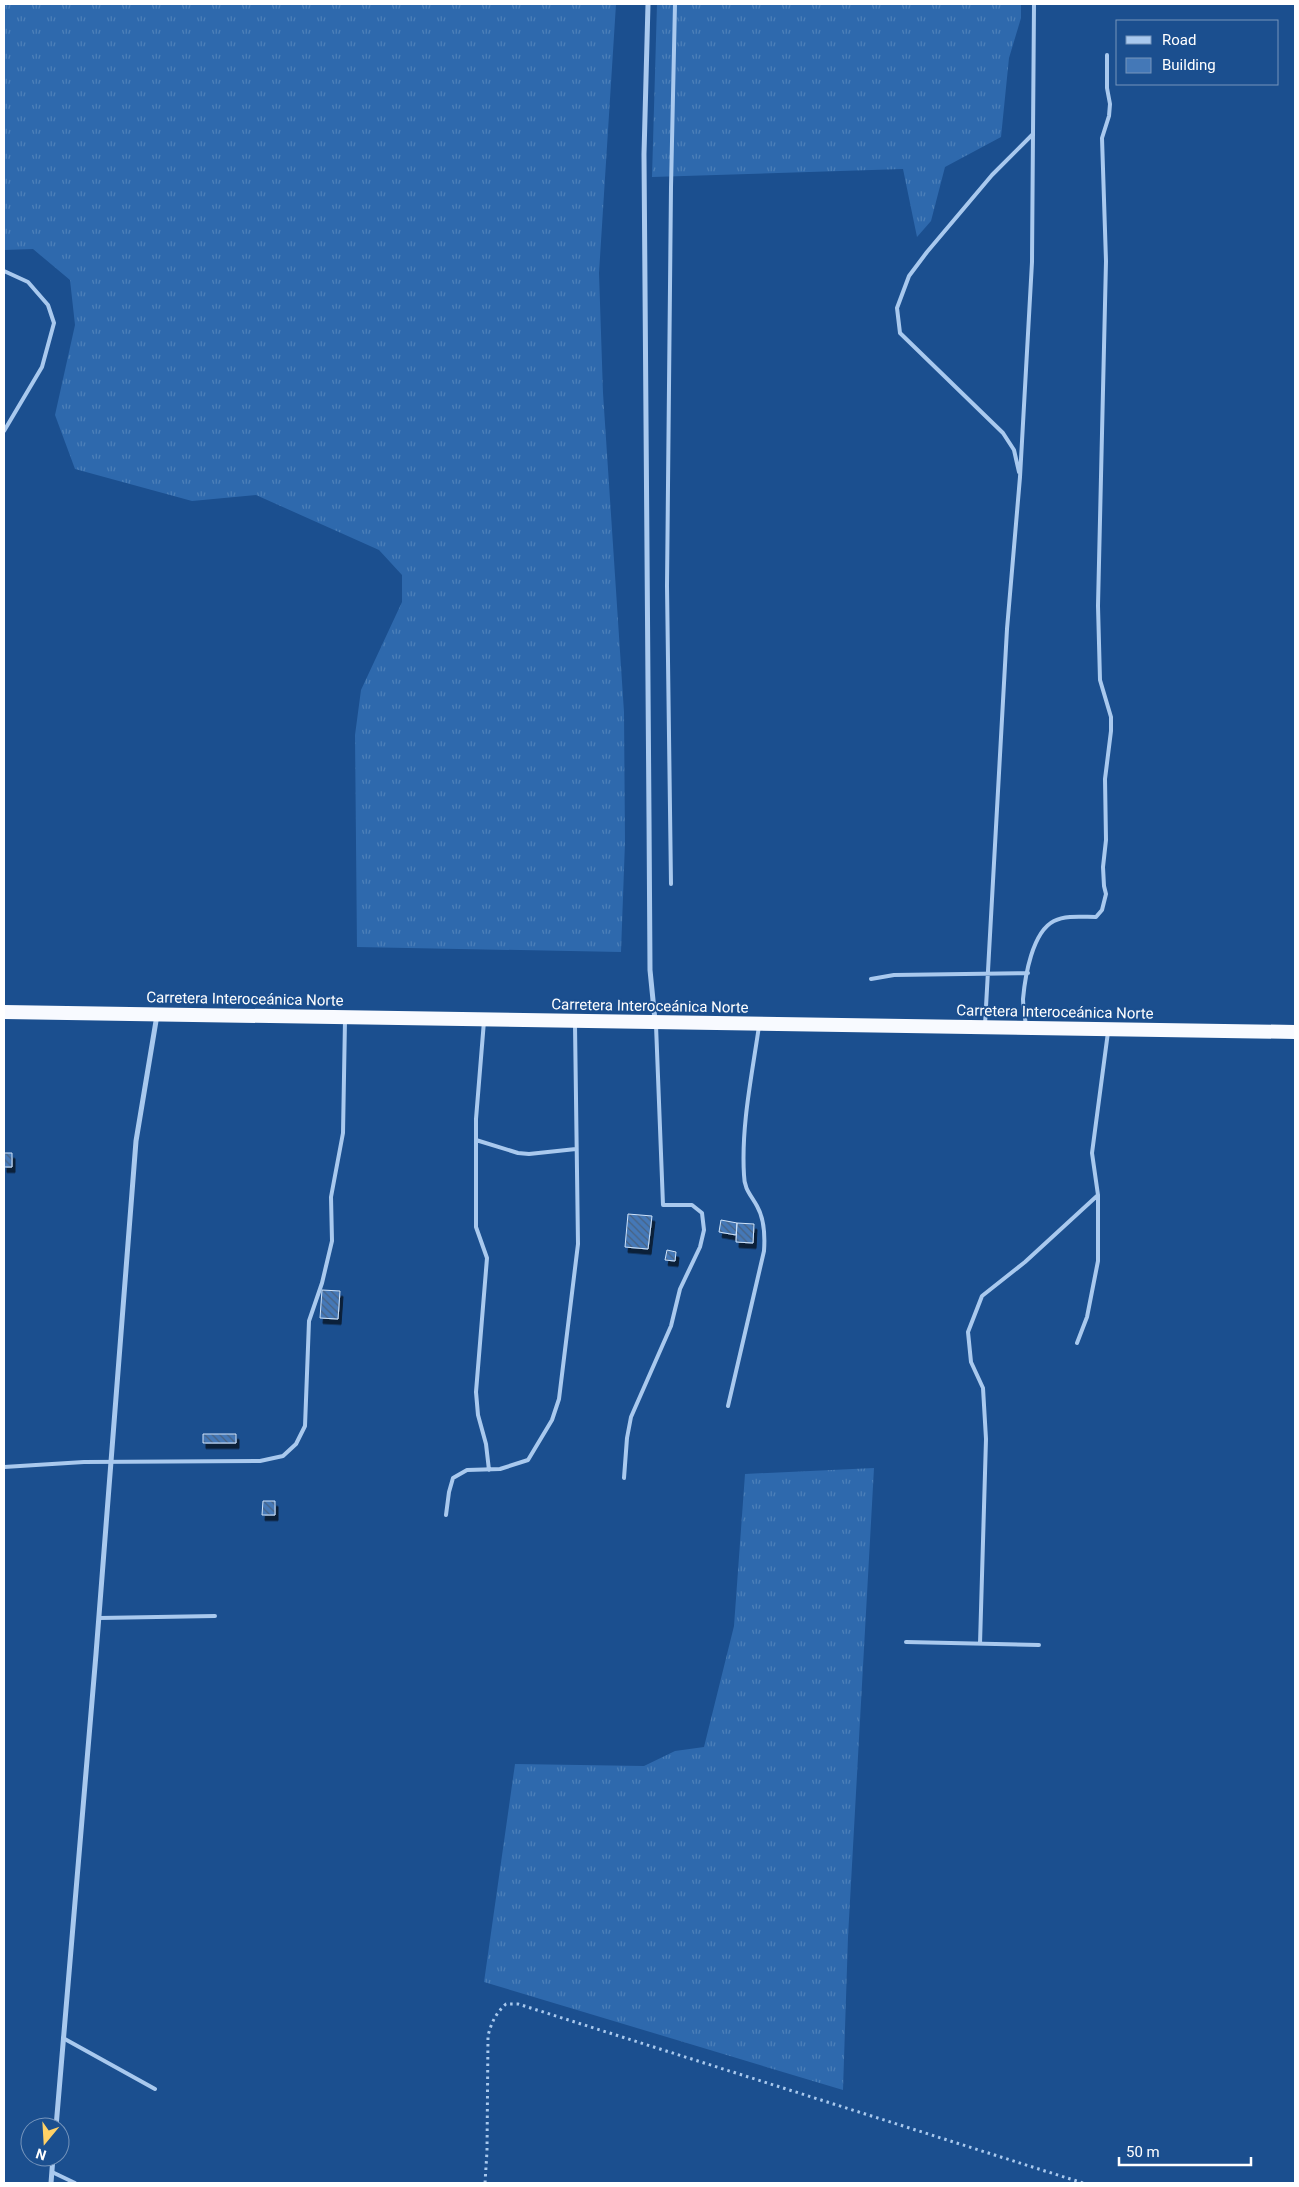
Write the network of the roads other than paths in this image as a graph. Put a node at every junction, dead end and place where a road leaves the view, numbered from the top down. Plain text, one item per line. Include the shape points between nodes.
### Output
1 (648, 4) edge
2 (675, 4) edge
3 (1034, 4) edge
4 (1107, 55) dead end
5 (1033, 134) junction
6 (4, 271) edge
7 (4, 431) edge
8 (1020, 476) junction
9 (672, 884) dead end
10 (1028, 973) junction
11 (988, 974) junction
12 (871, 979) dead end
13 (4, 1012) edge
14 (157, 1014) junction
15 (345, 1017) junction
16 (484, 1020) junction
17 (575, 1021) junction
18 (656, 1023) junction
19 (759, 1024) junction
20 (984, 1027) junction
21 (1026, 1028) junction
22 (1108, 1029) junction
23 (1289, 1032) edge
24 (1295, 1038) edge
25 (476, 1140) junction
26 (576, 1149) junction
27 (1098, 1195) junction
28 (1077, 1343) dead end
29 (728, 1406) dead end
30 (110, 1463) junction
31 (4, 1468) edge
32 (489, 1470) junction
33 (624, 1478) dead end
34 (446, 1515) dead end
35 (215, 1616) dead end
36 (98, 1618) junction
37 (906, 1642) dead end
38 (980, 1644) junction
39 (1039, 1645) dead end
40 (63, 2038) junction
41 (154, 2089) dead end
42 (57, 2117) edge
43 (52, 2167) edge
44 (52, 2172) junction
45 (51, 2183) edge
46 (75, 2183) edge

1 - 18 street via 644,154 650,970
2 - 9 lane via 667,586
3 - 5 lane
4 - 10 lane via 1110,104 1102,138 1106,261 1098,606 1100,680 1112,731 1105,779 1103,867 1106,894 1102,910 1096,917 1065,918 1052,922 1042,931 1033,948
5 - 8 lane via 1032,262
5 - 8 lane via 992,175 927,252 909,276 897,308 900,333 1003,433 1014,450
6 - 7 lane via 28,282 48,305 54,323 42,367
8 - 11 lane via 1007,629
10 - 11 lane
10 - 21 lane via 1023,1000
11 - 12 lane via 894,975
11 - 20 lane
13 - 14 highway, Carretera Interoceánica Norte
14 - 15 highway, Carretera Interoceánica Norte
14 - 30 street via 136,1140
15 - 16 highway, Carretera Interoceánica Norte
15 - 30 lane via 342,1133 331,1197 332,1241 309,1321 305,1426 296,1444 283,1456 260,1460
16 - 17 highway, Carretera Interoceánica Norte
16 - 25 lane
17 - 18 highway, Carretera Interoceánica Norte
17 - 26 lane
18 - 19 highway, Carretera Interoceánica Norte
18 - 33 lane via 663,1205 692,1205 702,1214 704,1230 700,1247 680,1289 671,1326 631,1417
19 - 20 highway, Carretera Interoceánica Norte
19 - 29 lane via 744,1141 744,1176 745,1188 758,1208 765,1232 764,1252
20 - 21 highway, Carretera Interoceánica Norte
21 - 22 highway, Carretera Interoceánica Norte
22 - 23 highway, Carretera Interoceánica Norte
22 - 27 lane via 1092,1153
23 - 24 lane
25 - 26 lane via 529,1154
25 - 32 lane via 476,1227 487,1258 476,1392
26 - 32 lane via 578,1244 559,1399 552,1420 528,1460
27 - 28 lane via 1098,1261 1087,1317
27 - 38 lane via 1025,1262 982,1296 968,1332 972,1362 983,1388 986,1439
30 - 31 lane
30 - 36 street
32 - 34 lane via 467,1470 453,1478
35 - 36 lane
36 - 40 street
37 - 38 lane
38 - 39 lane
40 - 41 lane
40 - 42 street
43 - 44 street
44 - 45 street
44 - 46 lane

